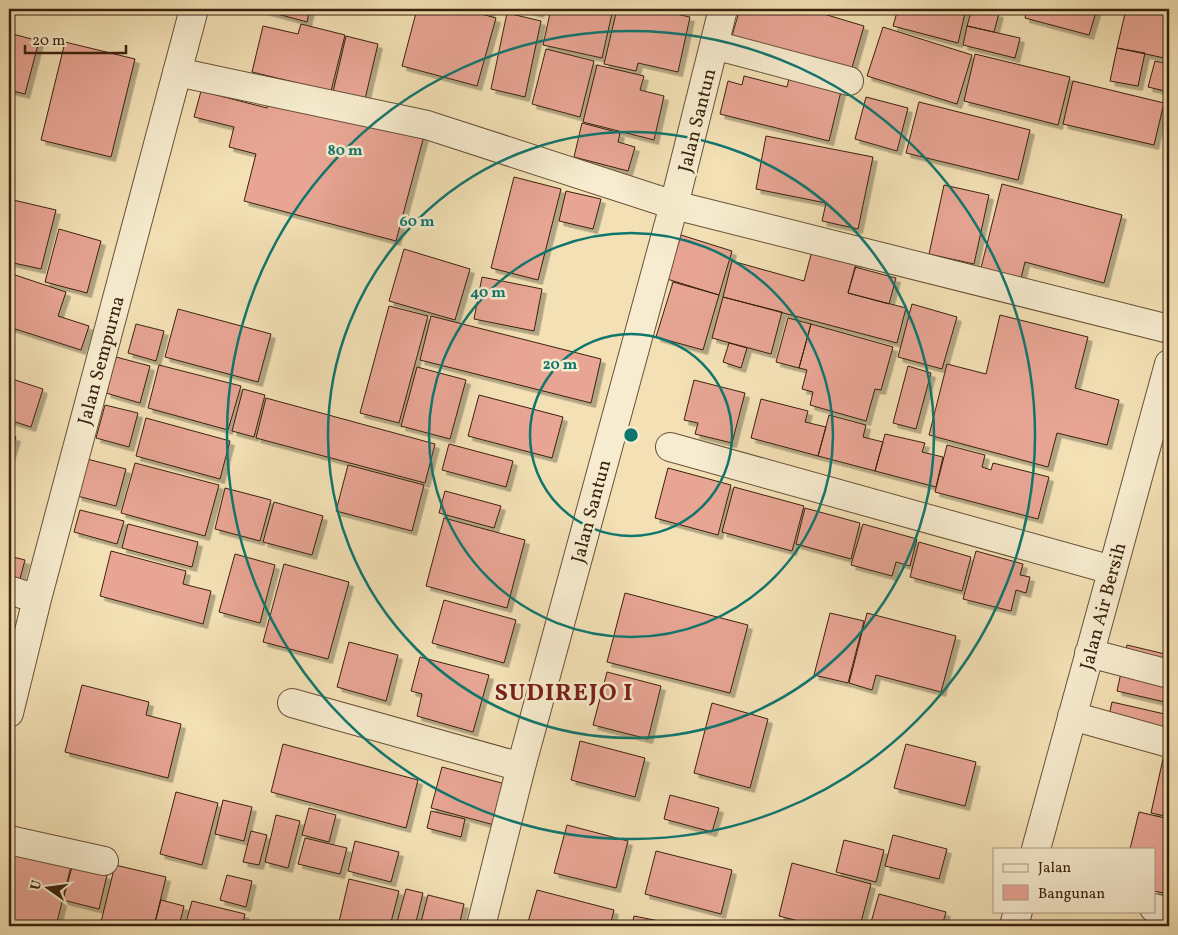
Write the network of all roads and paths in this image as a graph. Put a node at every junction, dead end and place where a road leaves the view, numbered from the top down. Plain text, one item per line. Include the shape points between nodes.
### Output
1 (194, 9) edge
2 (723, 9) edge
3 (714, 45) junction
4 (177, 72) junction
5 (849, 81) dead end
6 (674, 205) junction
7 (1169, 329) edge
8 (1169, 364) edge
9 (670, 447) dead end
10 (1112, 570) junction
11 (9, 590) edge
12 (37, 599) junction
13 (1089, 653) junction
14 (1169, 674) edge
15 (292, 703) dead end
16 (9, 713) edge
17 (1072, 716) junction
18 (1169, 743) edge
19 (521, 767) junction
20 (9, 840) edge
21 (1036, 848) edge
22 (104, 861) dead end
23 (1156, 909) edge
24 (1018, 912) edge
25 (1169, 912) edge
26 (481, 926) edge
27 (1014, 926) edge

1 - 4 street, Jalan Sempurna
2 - 3 street, Jalan Santun
3 - 5 street
3 - 6 street, Jalan Santun
4 - 6 street via 427,125
4 - 12 street, Jalan Sempurna
6 - 7 street
6 - 19 street, Jalan Santun
8 - 10 street, Jalan Air Bersih
9 - 10 street
10 - 13 street, Jalan Air Bersih
11 - 12 street
12 - 16 street, Jalan Sempurna
13 - 14 street
13 - 17 street, Jalan Air Bersih
15 - 19 street
17 - 18 street
17 - 21 street, Jalan Air Bersih
19 - 26 street, Jalan Santun
20 - 22 street
23 - 25 street
24 - 27 street

